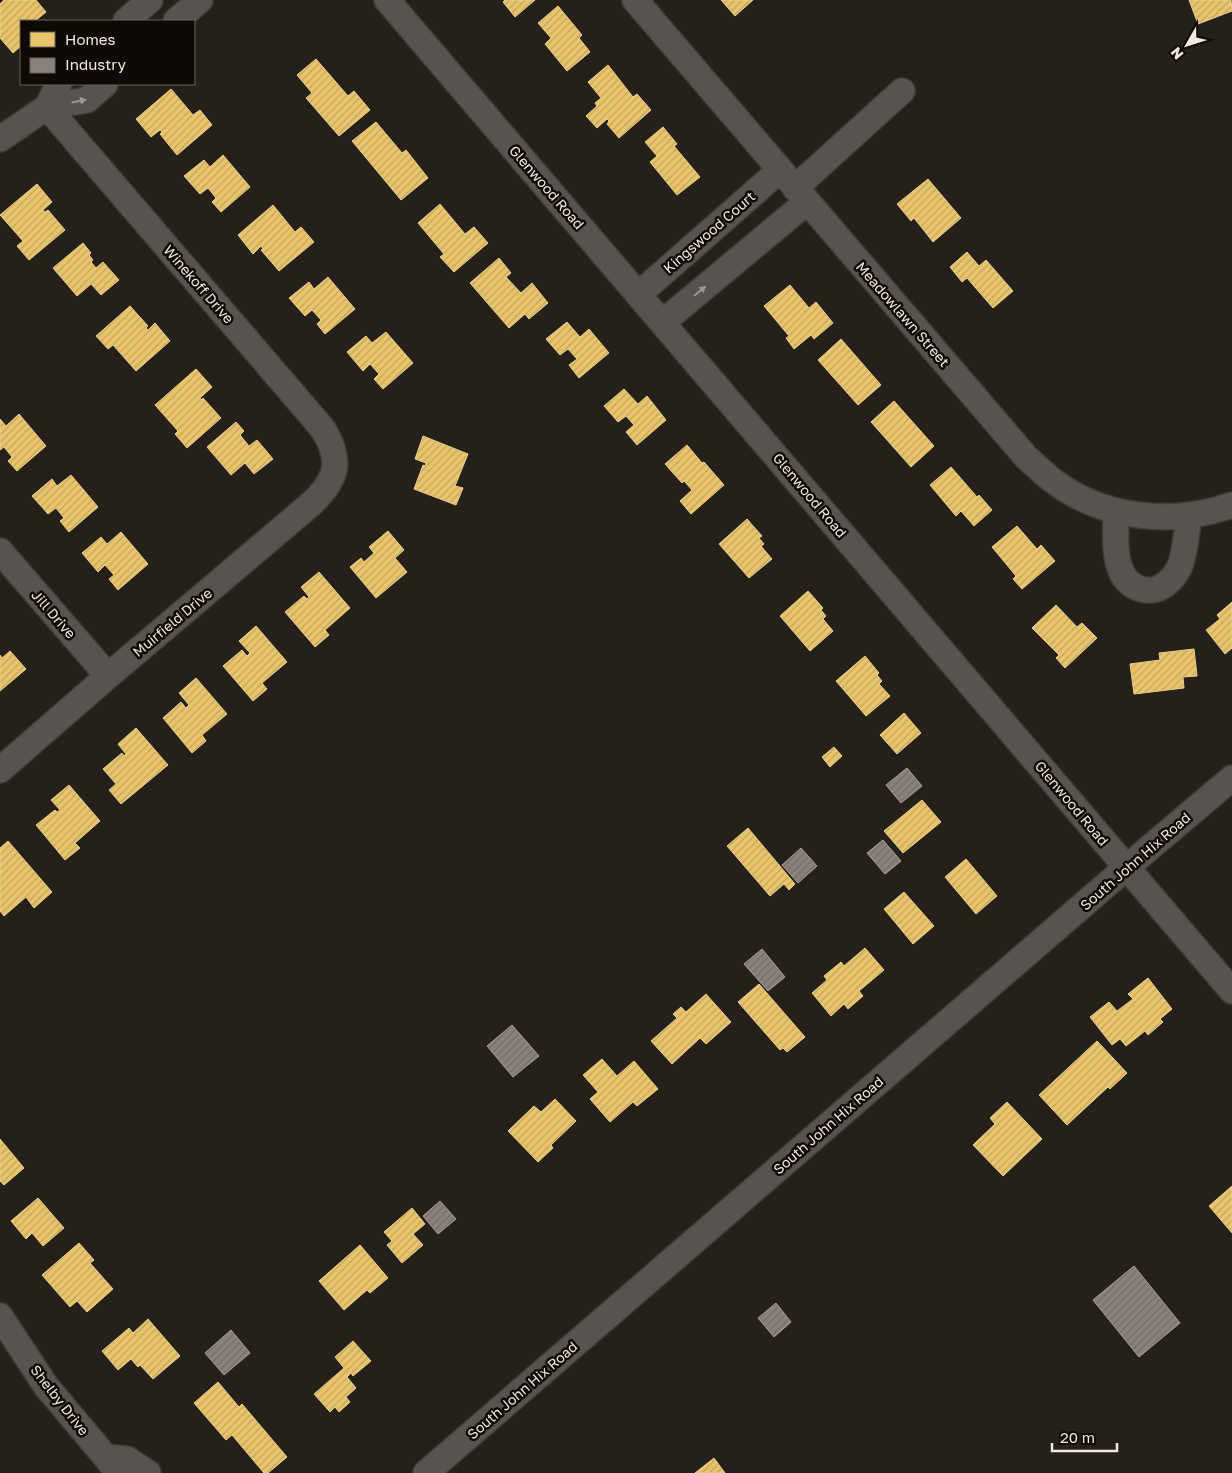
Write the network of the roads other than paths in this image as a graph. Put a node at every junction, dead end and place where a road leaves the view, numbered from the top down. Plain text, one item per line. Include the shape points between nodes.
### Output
1 (150, 0) edge
2 (200, 0) edge
3 (387, 0) edge
4 (635, 0) edge
5 (127, 20) edge
6 (177, 20) edge
7 (58, 85) edge
8 (104, 85) edge
9 (902, 91) dead end
10 (47, 108) junction
11 (0, 139) edge
12 (794, 187) junction
13 (639, 294) junction
14 (663, 322) junction
15 (336, 469) joint
16 (1232, 505) edge
17 (1116, 511) junction
18 (1189, 516) junction
19 (0, 551) edge
20 (108, 676) junction
21 (0, 770) edge
22 (1232, 778) edge
23 (1126, 867) junction
24 (1232, 991) edge
25 (0, 1316) edge
26 (112, 1465) edge
27 (148, 1473) edge
28 (426, 1473) edge

1 - 5 street
2 - 6 street
3 - 13 street, Glenwood Road
4 - 12 street, Meadowlawn Street
7 - 10 street
10 -> 8 street via 87,100
9 - 12 street, Kingswood Court
10 - 11 street
10 - 15 street, Winekoff Drive via 323,428 331,442
12 - 13 street, Kingswood Court
14 -> 12 street, Kingswood Court
12 - 17 street, Meadowlawn Street via 1026,457 1052,480 1084,499
13 - 14 street, Glenwood Road
14 - 23 street, Glenwood Road
15 - 20 street, Muirfield Drive via 332,480 311,504
16 - 18 street, Meadowlawn Street
17 - 18 street, Meadowlawn Street via 1152,517
17 - 18 street via 1116,548 1122,574 1139,589 1152,590 1171,580 1179,568
19 - 20 street, Jill Drive
20 - 21 street, Muirfield Drive
22 - 23 street, South John Hix Road
23 - 24 street, Glenwood Road
23 - 28 street, South John Hix Road
25 - 26 street, Shelby Drive via 46,1386
26 - 27 street, Shelby Drive via 127,1459

